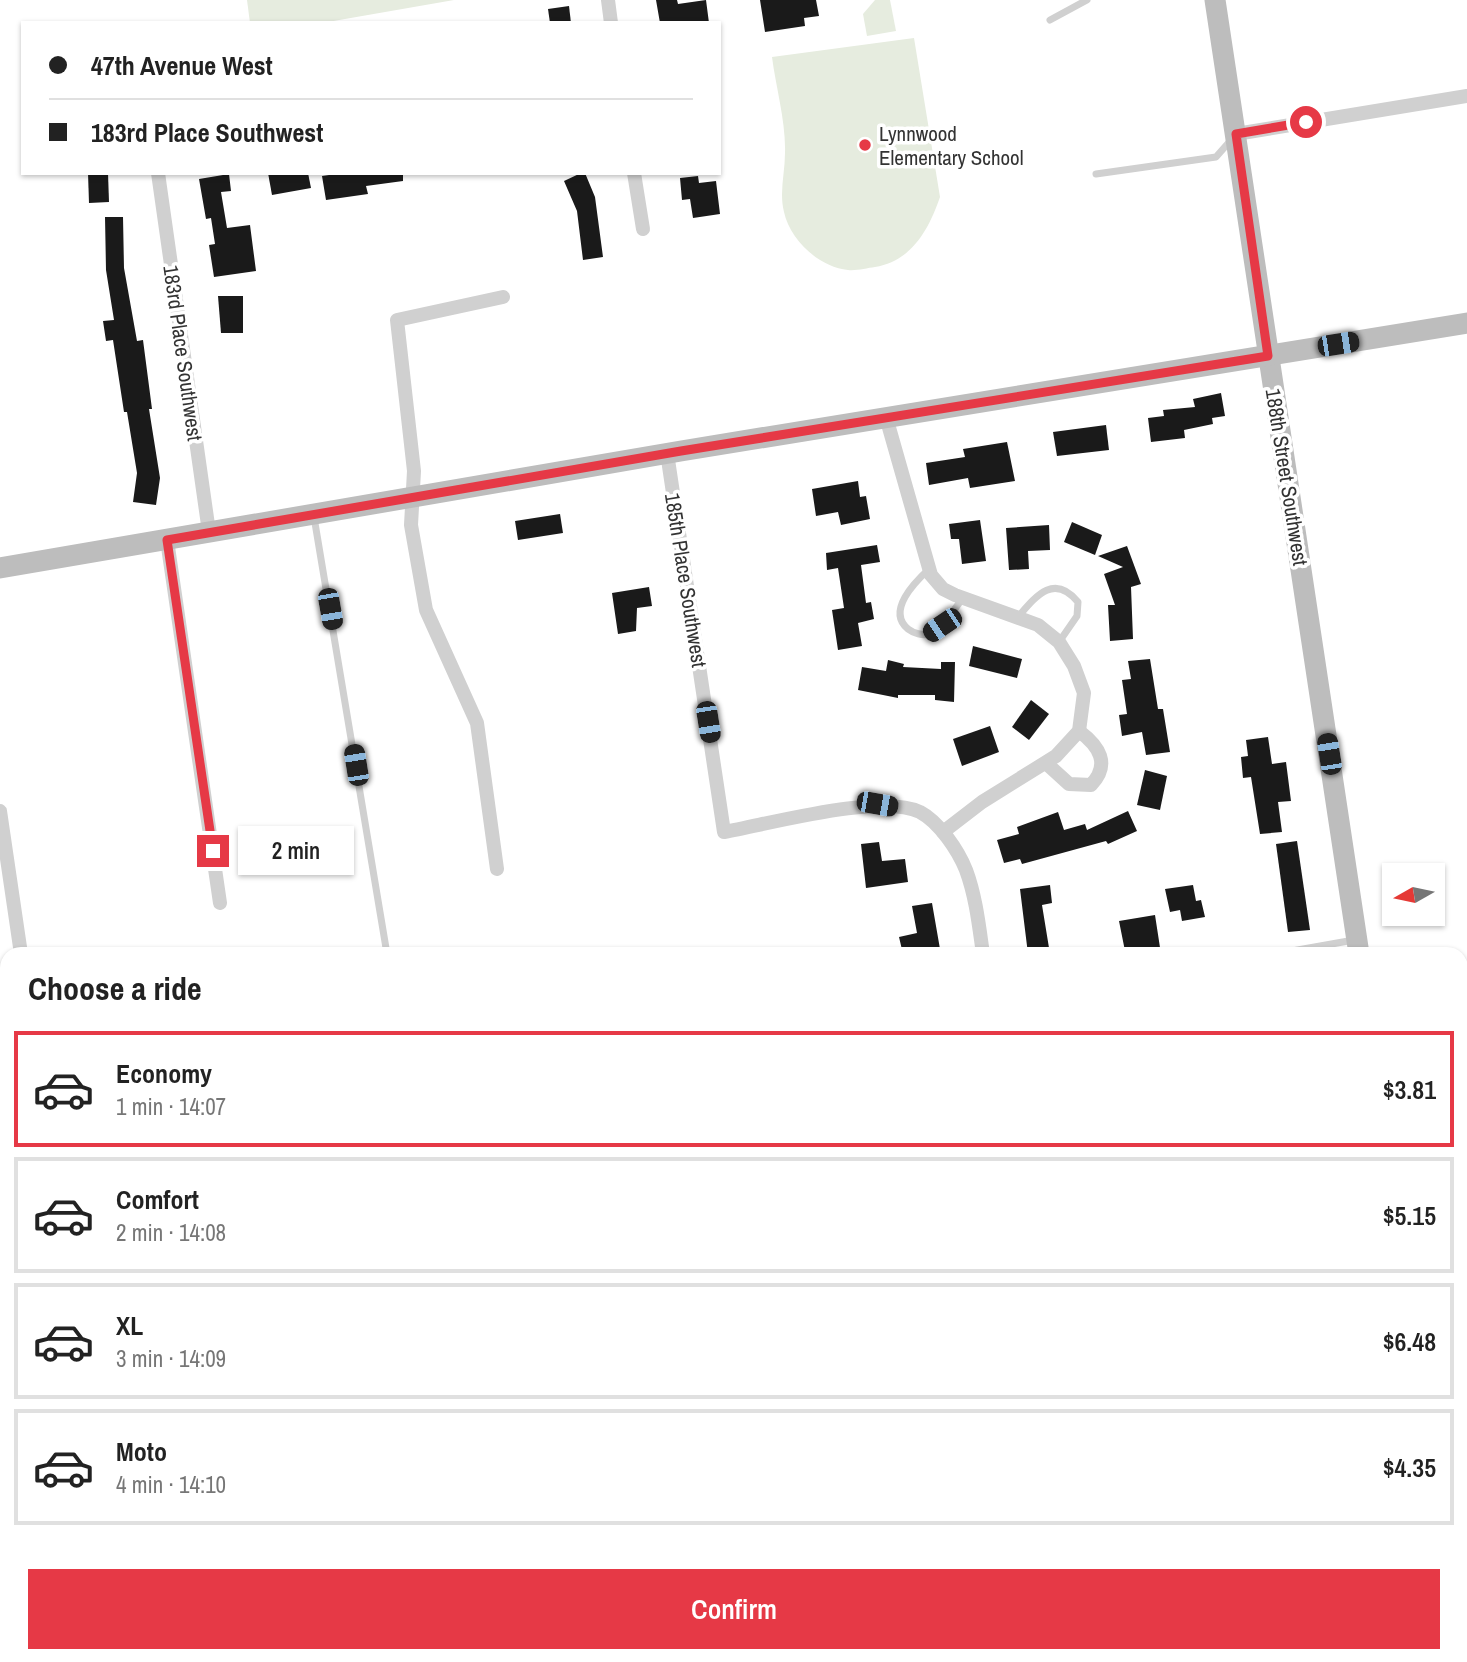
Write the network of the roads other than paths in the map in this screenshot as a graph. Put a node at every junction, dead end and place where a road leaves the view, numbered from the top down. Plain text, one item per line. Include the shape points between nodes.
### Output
1 (608, 0) edge
2 (1087, 0) edge
3 (1215, 0) edge
4 (1050, 20) dead end
5 (611, 21) edge
6 (1467, 96) edge
7 (1236, 134) junction
8 (1096, 174) dead end
9 (158, 175) edge
10 (634, 175) edge
11 (643, 229) dead end
12 (503, 297) dead end
13 (1467, 323) edge
14 (1268, 356) junction
15 (886, 417) junction
16 (667, 453) junction
17 (412, 497) junction
18 (313, 512) junction
19 (209, 532) junction
20 (167, 540) junction
21 (0, 568) edge
22 (929, 569) junction
23 (963, 598) junction
24 (1018, 617) junction
25 (1059, 642) junction
26 (1079, 731) junction
27 (1046, 763) junction
28 (0, 811) edge
29 (943, 832) junction
30 (496, 869) dead end
31 (220, 903) dead end
32 (20, 947) edge
33 (386, 947) edge
34 (982, 947) edge
35 (1358, 947) edge

1 - 5 street
2 - 4 lane
3 - 7 street, 188th Street Southwest
6 - 7 street
7 - 8 lane via 1216,158
7 - 14 street, 188th Street Southwest
9 - 19 street, 183rd Place Southwest
10 - 11 street
12 - 17 street via 397,320 414,471
13 - 14 street
14 - 15 street
14 - 35 street, 188th Street Southwest
15 - 16 street
15 - 22 street
16 - 17 street
16 - 29 street, 185th Place Southwest via 724,832 877,804 919,812
17 - 18 street
17 - 30 street via 411,525 426,610 477,723
18 - 19 street
18 - 33 lane
19 - 20 street
20 - 21 street
20 - 31 street
22 - 23 street via 943,589
22 - 23 lane via 903,600 900,615 906,628 929,634
23 - 24 street
24 - 25 street via 1038,625
24 - 25 lane via 1037,595 1054,587 1069,591 1078,602 1077,616
25 - 26 street via 1084,693
26 - 27 street
26 - 27 street via 1101,753 1099,777 1091,785 1069,784
27 - 29 street
28 - 32 street
29 - 34 street via 965,867

